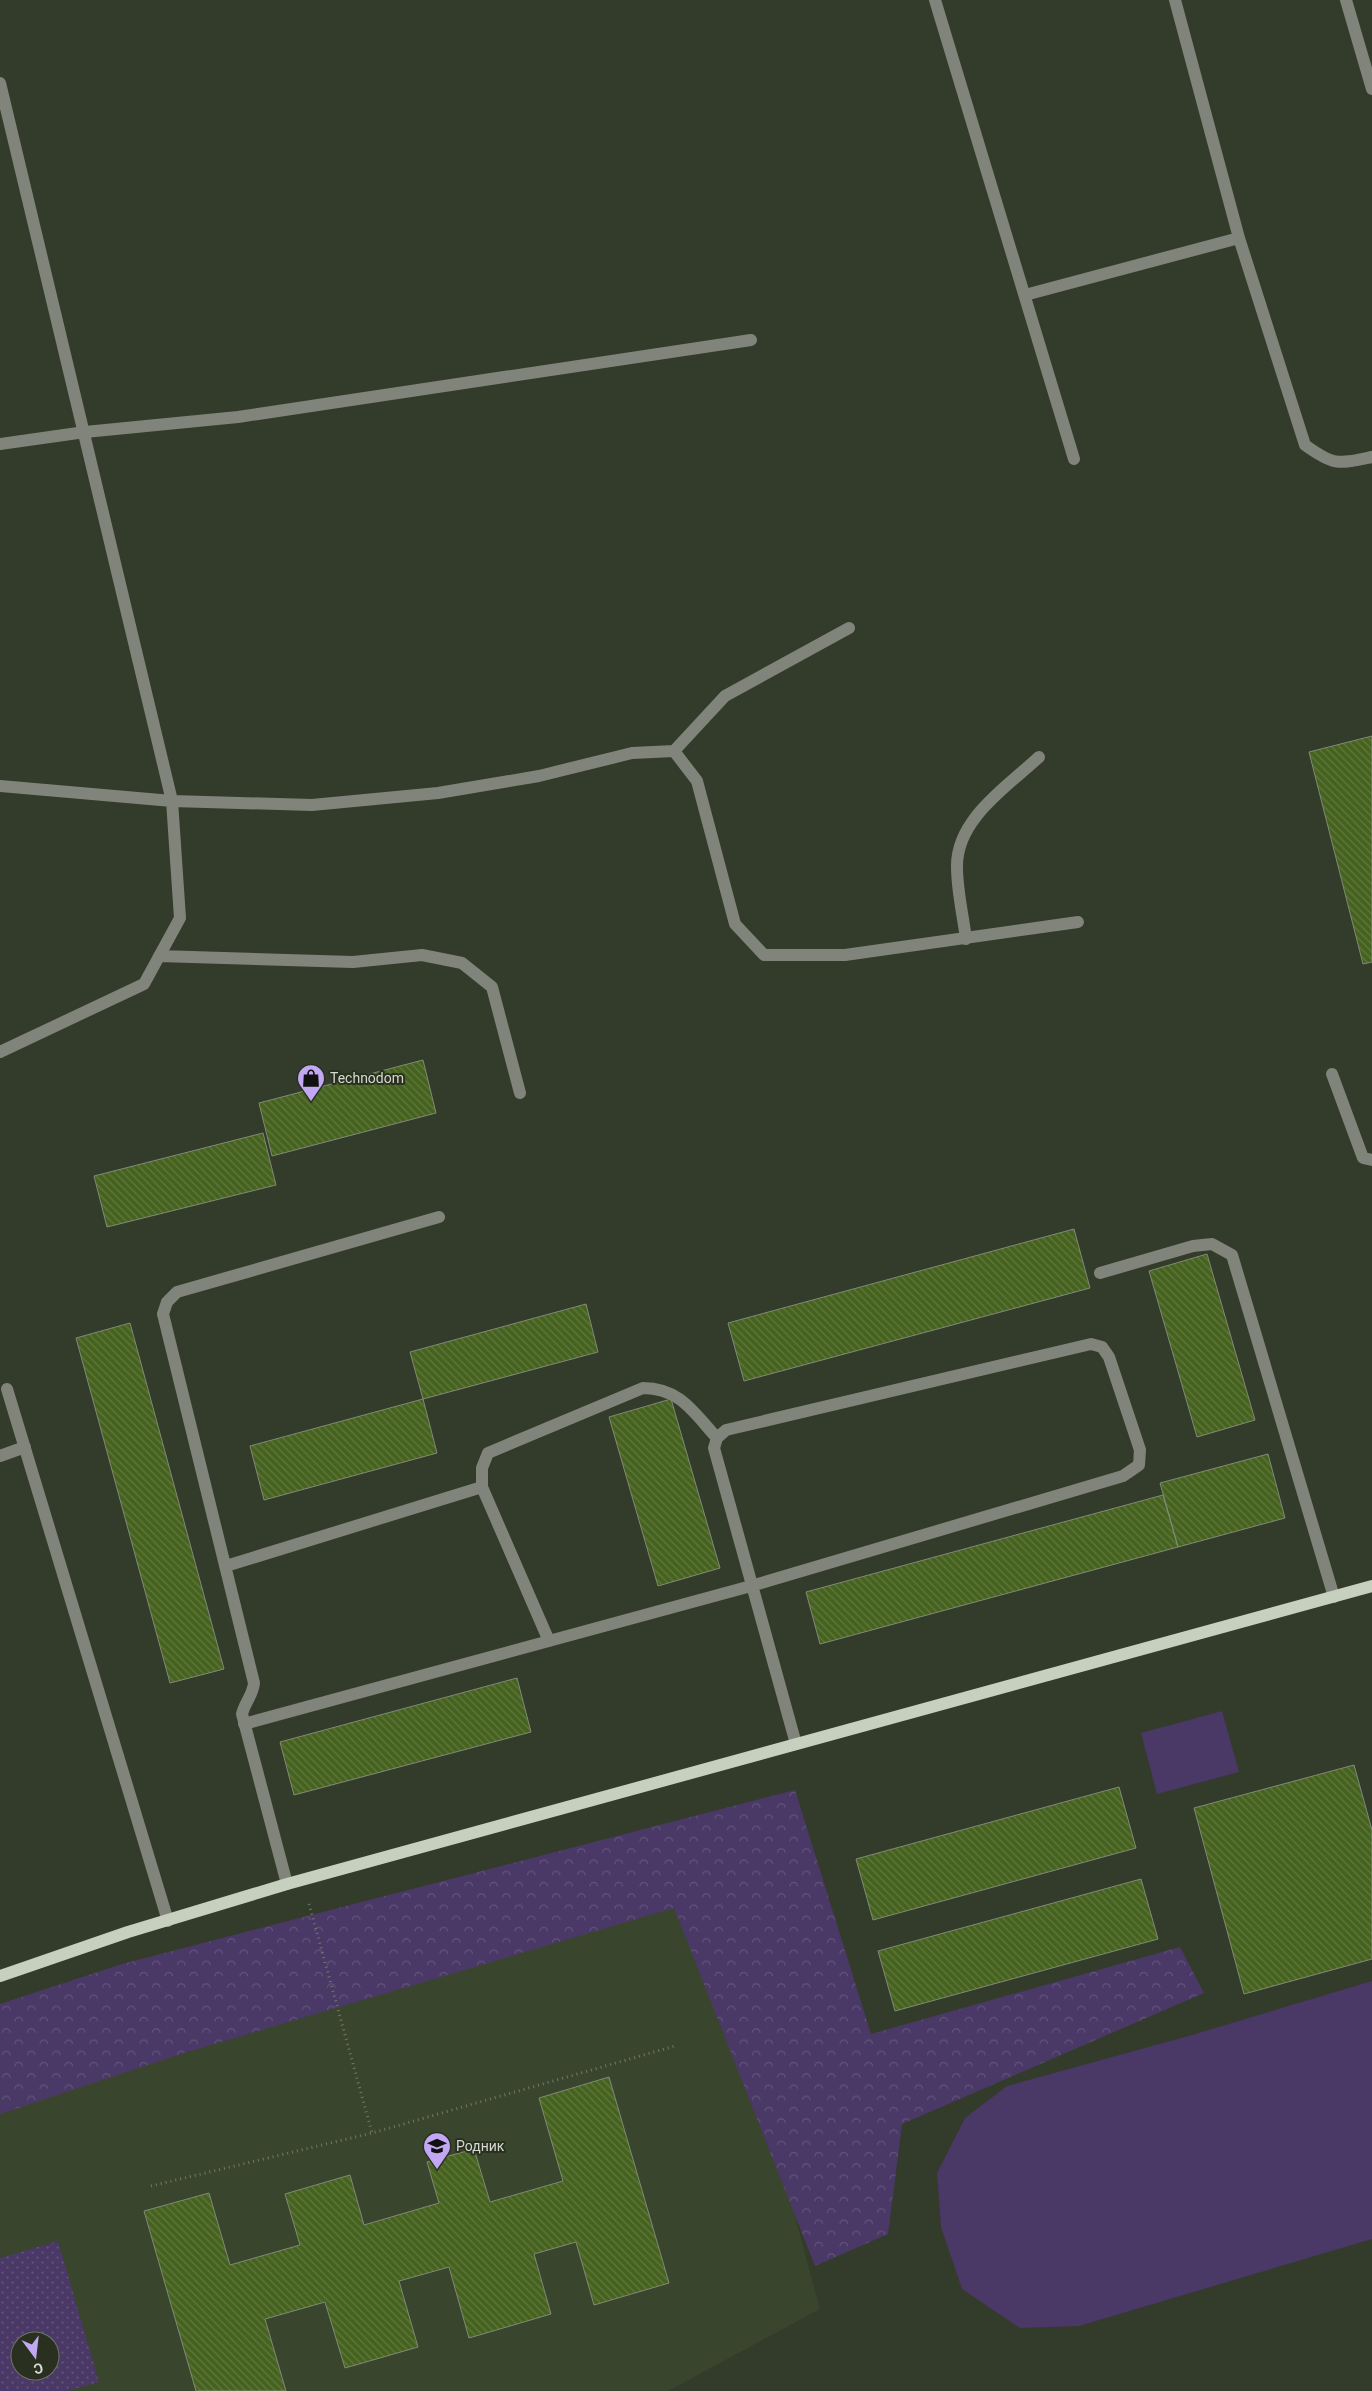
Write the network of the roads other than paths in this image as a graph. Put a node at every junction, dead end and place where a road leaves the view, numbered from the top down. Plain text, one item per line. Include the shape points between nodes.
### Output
1 (936, 0) edge
2 (1175, 0) edge
3 (1346, 0) edge
4 (0, 82) edge
5 (1372, 89) edge
6 (1239, 238) junction
7 (1025, 295) junction
8 (751, 340) dead end
9 (85, 432) junction
10 (0, 444) edge
11 (1372, 457) edge
12 (1074, 459) dead end
13 (849, 628) dead end
14 (674, 751) junction
15 (1039, 757) dead end
16 (0, 786) edge
17 (172, 801) junction
18 (1078, 922) dead end
19 (966, 939) junction
20 (159, 956) junction
21 (0, 1052) edge
22 (1332, 1074) dead end
23 (520, 1093) dead end
24 (1372, 1160) edge
25 (439, 1216) dead end
26 (1100, 1273) dead end
27 (7, 1389) dead end
28 (717, 1438) junction
29 (25, 1447) junction
30 (0, 1456) edge
31 (482, 1487) junction
32 (226, 1566) junction
33 (751, 1586) junction
34 (1372, 1586) edge
35 (1334, 1597) junction
36 (549, 1641) junction
37 (244, 1724) junction
38 (796, 1744) junction
39 (287, 1884) junction
40 (168, 1921) junction
41 (0, 1976) edge

1 - 7 street
2 - 6 street
3 - 5 street
4 - 9 street
6 - 7 street
6 - 11 street via 1305,445 1326,459 1342,463
7 - 12 street
8 - 9 street via 238,417
9 - 10 street
9 - 17 street
13 - 14 street via 725,696
14 - 17 street via 632,753 539,776 400,797 312,805
14 - 19 street via 697,780 735,924 764,955 845,955
15 - 19 street via 977,814 962,842 957,866
16 - 17 street
17 - 20 street via 180,918
18 - 19 street
20 - 21 street via 144,984
20 - 23 street via 353,962 422,955 462,963 492,987
22 - 24 street via 1363,1158
25 - 32 street via 177,1292 168,1302 163,1314
26 - 35 street via 1193,1246 1212,1244 1232,1255
27 - 29 street
28 - 31 street via 687,1404 658,1388 643,1388 488,1453 482,1468
28 - 33 street via 714,1448
28 - 33 street via 726,1430 1091,1344 1102,1347 1109,1357 1140,1450 1139,1465 1123,1476
29 - 30 street
29 - 40 street
31 - 32 street
31 - 36 street
32 - 37 street via 254,1683 253,1694 242,1714
33 - 36 street
33 - 38 street
34 - 35 main road
35 - 38 main road
36 - 37 street
37 - 39 street
38 - 39 main road
39 - 40 main road
40 - 41 main road

